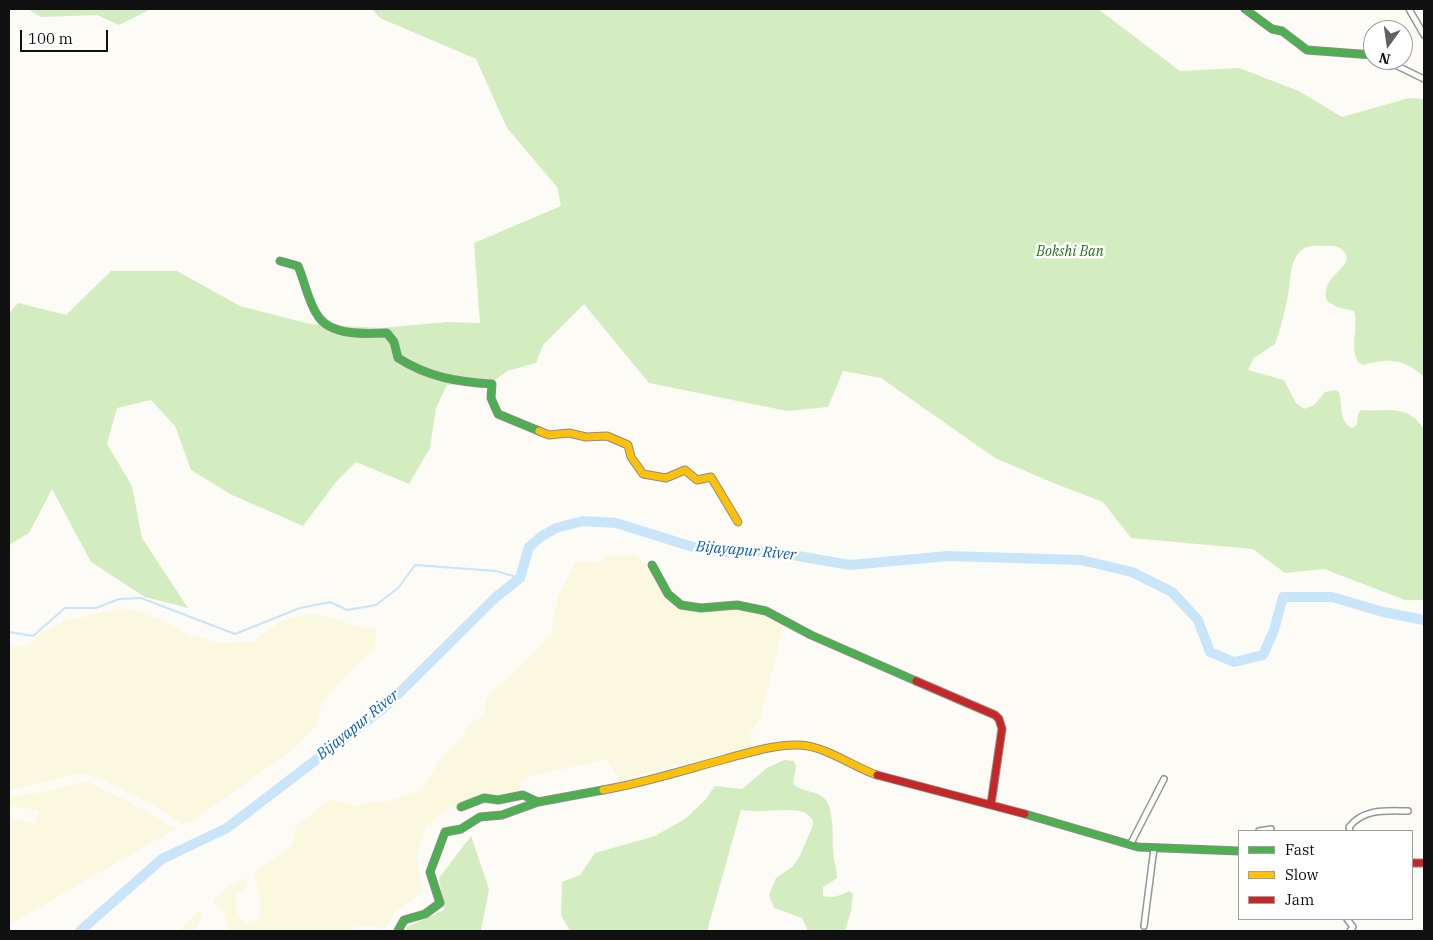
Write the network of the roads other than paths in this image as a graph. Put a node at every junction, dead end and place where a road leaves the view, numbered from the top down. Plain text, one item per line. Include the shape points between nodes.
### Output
1 (1245, 9) edge
2 (1409, 9) edge
3 (1424, 36) edge
4 (1363, 54) edge
5 (1406, 70) edge
6 (1424, 79) edge
7 (280, 261) dead end
8 (738, 522) dead end
9 (652, 565) dead end
10 (1164, 779) dead end
11 (538, 802) junction
12 (991, 804) junction
13 (461, 807) dead end
14 (1408, 811) dead end
15 (1350, 830) edge
16 (1130, 845) junction
17 (1154, 848) junction
18 (1238, 851) edge
19 (1348, 920) edge
20 (1144, 926) dead end
21 (398, 931) edge
22 (1350, 931) edge

1 - 4 street via 1307,50
2 - 3 street
5 - 6 street
7 - 8 street via 298,266 319,317 344,331 368,335 387,333 394,342 398,358 439,380 492,384 491,398 498,414 538,432 549,436 569,433 586,437 608,436 628,445 631,457 643,474 666,478 685,470 697,480 711,477
9 - 12 street via 673,602 691,609 736,605 791,621 811,635 988,711 999,719 1002,729
10 - 16 street
11 - 12 street via 627,786 756,752 800,745 845,759 861,770 877,775
11 - 13 street via 523,795 498,800 484,798
11 - 21 street via 502,814 480,816 461,829 445,832 430,877 440,895 440,903 424,915 406,917
12 - 16 street
14 - 15 street via 1366,812 1356,818
16 - 17 street
17 - 18 street
17 - 20 street
19 - 22 street via 1353,927

